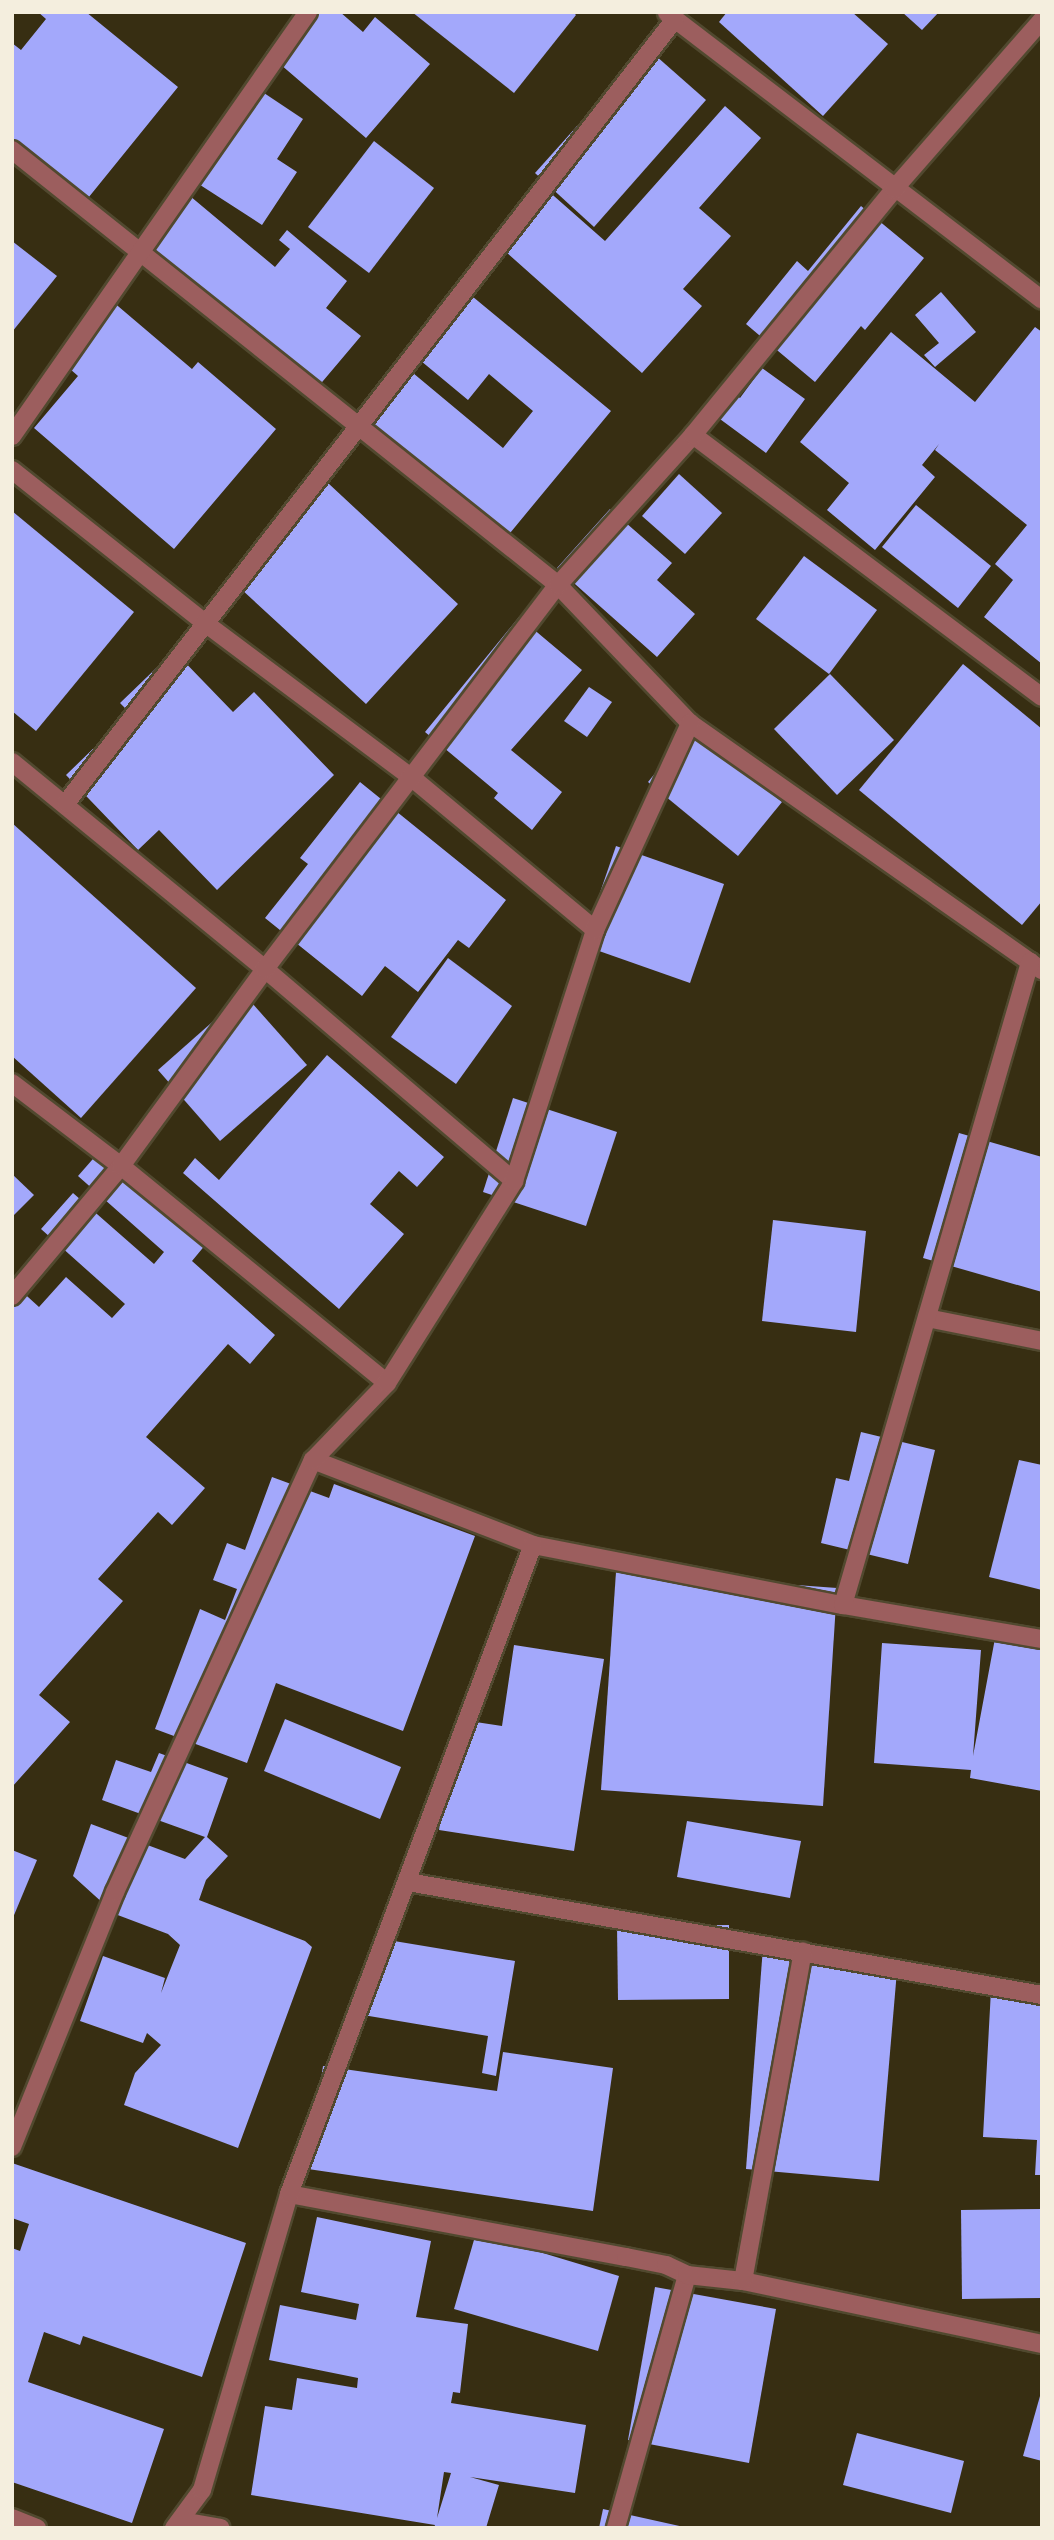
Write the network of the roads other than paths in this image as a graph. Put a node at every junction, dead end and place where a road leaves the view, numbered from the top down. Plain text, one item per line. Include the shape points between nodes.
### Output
1 (308, 12) edge
2 (671, 16) edge
3 (1042, 20) edge
4 (12, 150) edge
5 (894, 189) junction
6 (142, 254) junction
7 (1042, 300) edge
8 (357, 425) junction
9 (693, 435) junction
10 (12, 436) edge
11 (12, 470) edge
12 (558, 585) junction
13 (205, 623) junction
14 (1042, 697) edge
15 (690, 723) junction
16 (12, 762) edge
17 (411, 777) junction
18 (66, 803) junction
19 (595, 930) junction
20 (1036, 966) edge
21 (265, 969) junction
22 (12, 1083) edge
23 (121, 1166) junction
24 (514, 1181) junction
25 (12, 1296) edge
26 (927, 1318) junction
27 (1042, 1341) edge
28 (387, 1382) junction
29 (313, 1460) junction
30 (533, 1545) junction
31 (843, 1605) junction
32 (1042, 1639) edge
33 (408, 1882) junction
34 (803, 1951) junction
35 (1042, 1995) edge
36 (12, 2147) edge
37 (289, 2194) junction
38 (687, 2275) junction
39 (743, 2281) junction
40 (1042, 2344) edge
41 (12, 2518) edge
42 (178, 2524) edge
43 (37, 2528) edge
44 (220, 2528) edge
45 (616, 2528) edge

1 - 6 street
2 - 5 street
2 - 8 street
3 - 5 street
4 - 6 street
5 - 7 street
5 - 9 street
6 - 8 street
6 - 10 street
8 - 12 street
8 - 13 street
9 - 12 street
9 - 14 street
11 - 13 street
12 - 15 street
12 - 17 street
13 - 17 street
13 - 18 street
15 - 19 street
15 - 20 street
16 - 18 street
17 - 19 street
17 - 21 street
18 - 21 street
19 - 24 street
20 - 26 street
21 - 23 street
21 - 24 street
22 - 23 street
23 - 25 street
23 - 28 street
24 - 28 street
26 - 27 street
26 - 31 street
28 - 29 street
29 - 30 street
29 - 36 street via 115,1892
30 - 31 street
30 - 33 street
31 - 32 street
33 - 34 street
33 - 37 street
34 - 35 street
34 - 39 street
37 - 38 street via 666,2265
37 - 42 street via 202,2490
38 - 39 street
38 - 45 street
39 - 40 street
41 - 43 street
42 - 44 street

